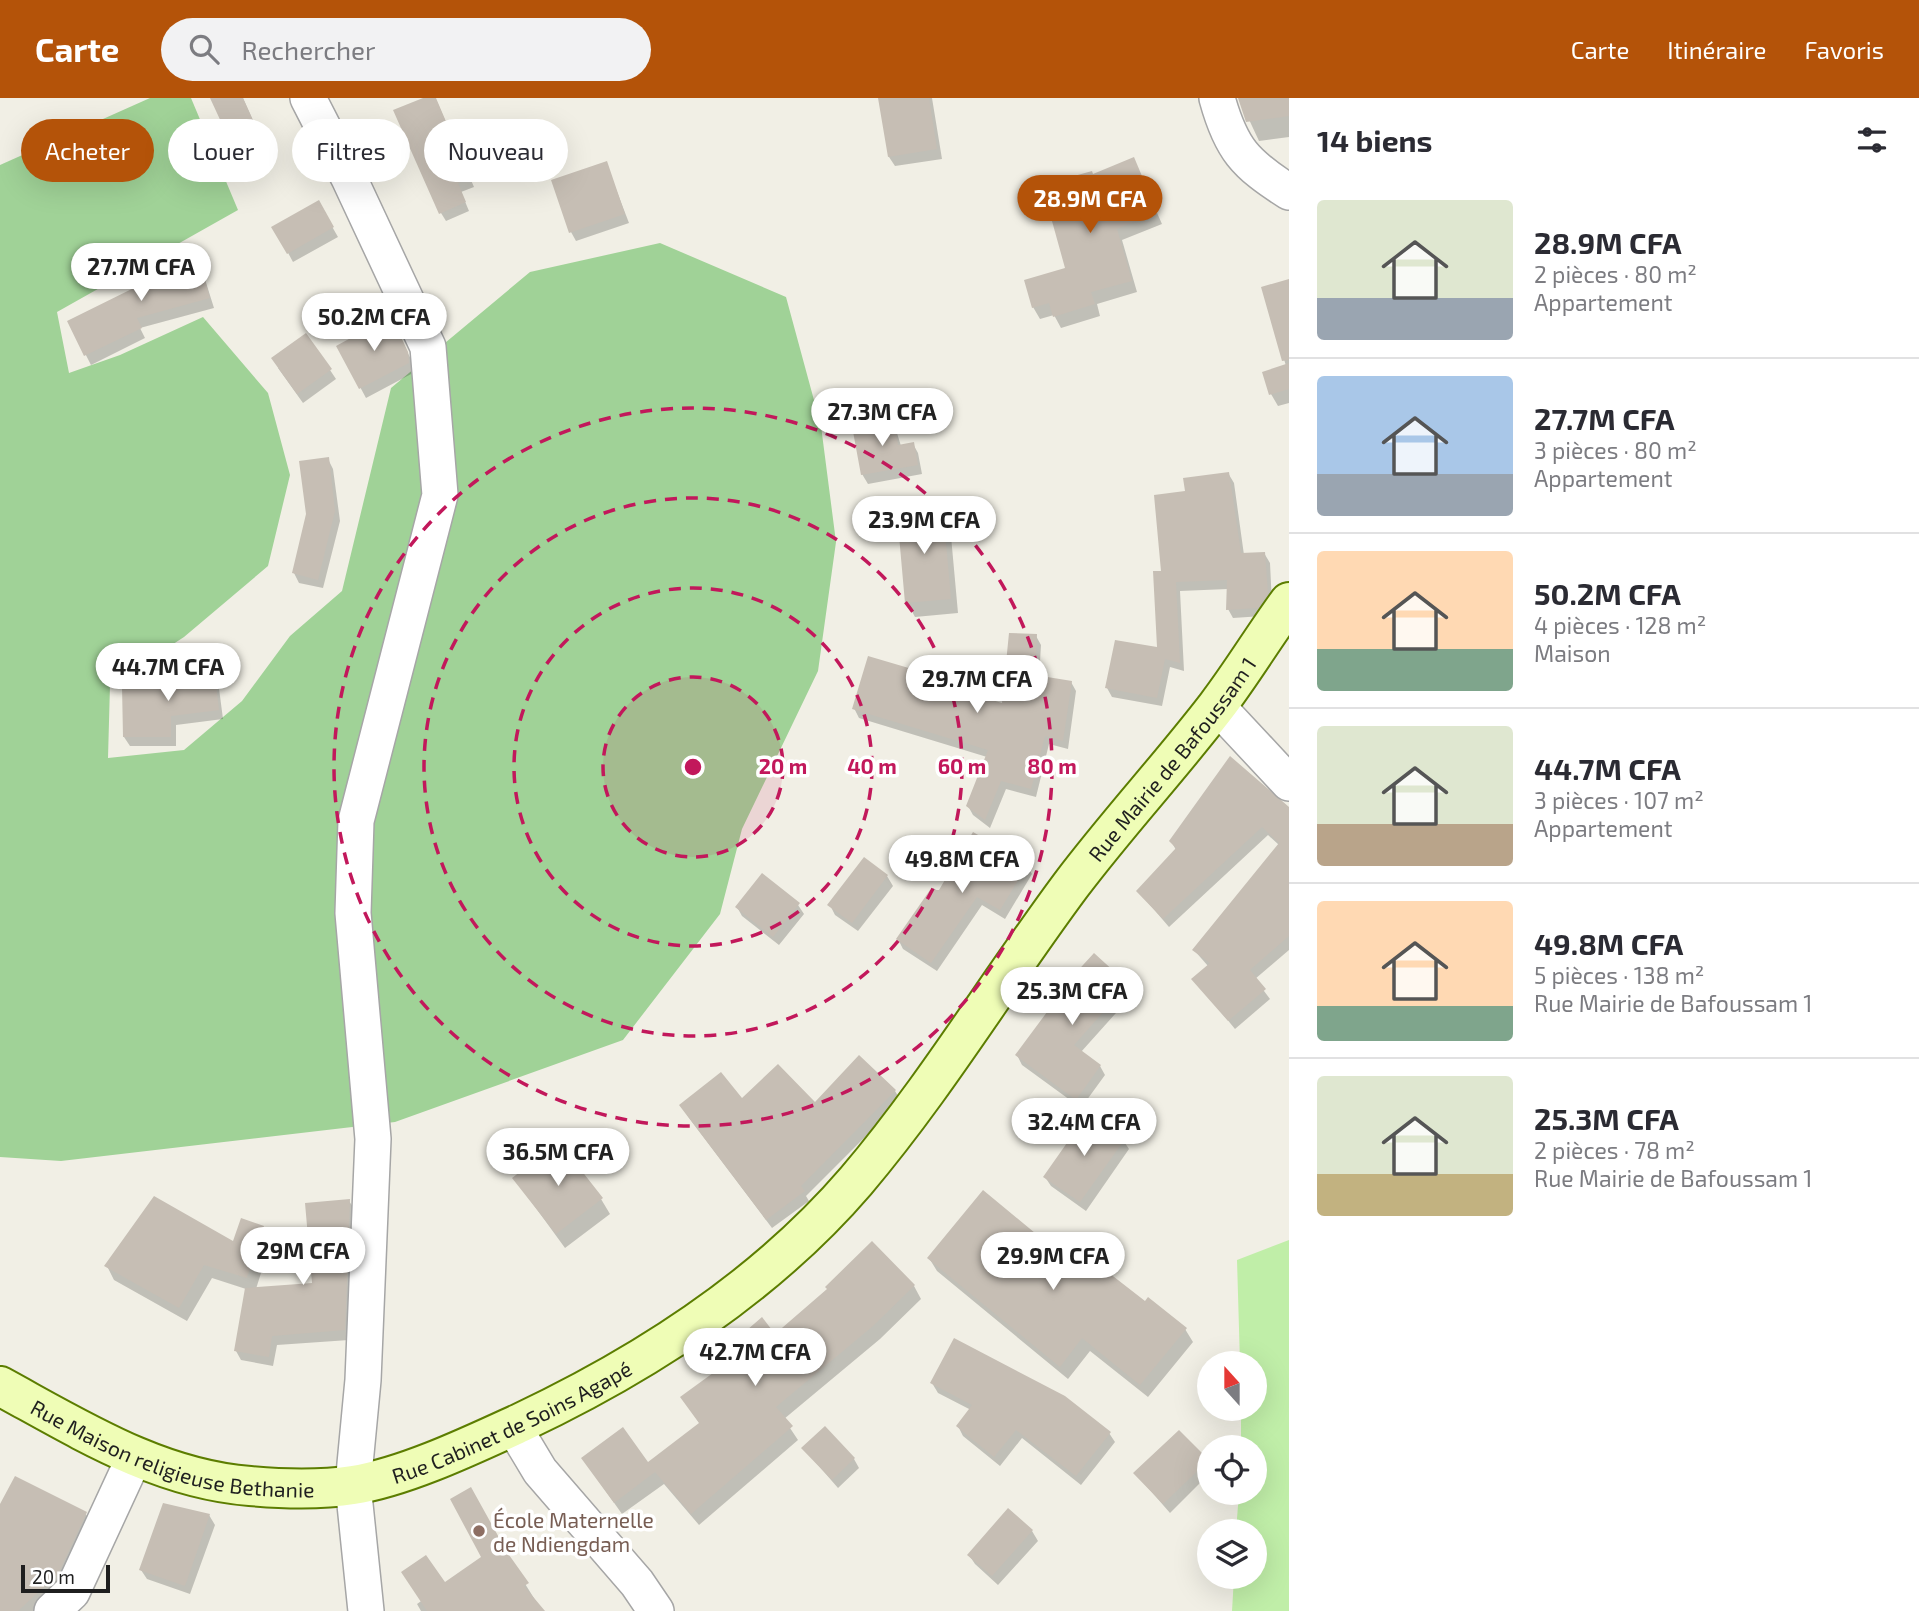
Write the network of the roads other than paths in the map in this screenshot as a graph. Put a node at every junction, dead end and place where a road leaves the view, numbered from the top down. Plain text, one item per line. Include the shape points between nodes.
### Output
1 (308, 98) edge
2 (1217, 98) edge
3 (1289, 192) edge
4 (1289, 602) edge
5 (1217, 706) junction
6 (1289, 783) edge
7 (854, 1183) joint
8 (0, 1386) edge
9 (513, 1426) junction
10 (134, 1458) junction
11 (353, 1485) junction
12 (52, 1611) edge
13 (366, 1611) edge
14 (656, 1611) edge

1 - 11 street via 428,347 440,495 356,821 353,913 373,1139
2 - 3 street via 1232,144 1257,172
4 - 5 street, Rue Mairie de Bafoussam 1
5 - 6 street
5 - 7 street, Rue Mairie de Bafoussam 1 via 1072,884
7 - 9 street, Rue Cabinet de Soins Agapé via 814,1224 700,1321 632,1366
8 - 10 street, Rue Maison religieuse Bethanie
9 - 11 street, Rue Cabinet de Soins Agapé via 418,1466
9 - 14 street via 540,1471
10 - 11 street, Rue Maison religieuse Bethanie via 194,1477 248,1486
10 - 12 street via 72,1592
11 - 13 street

